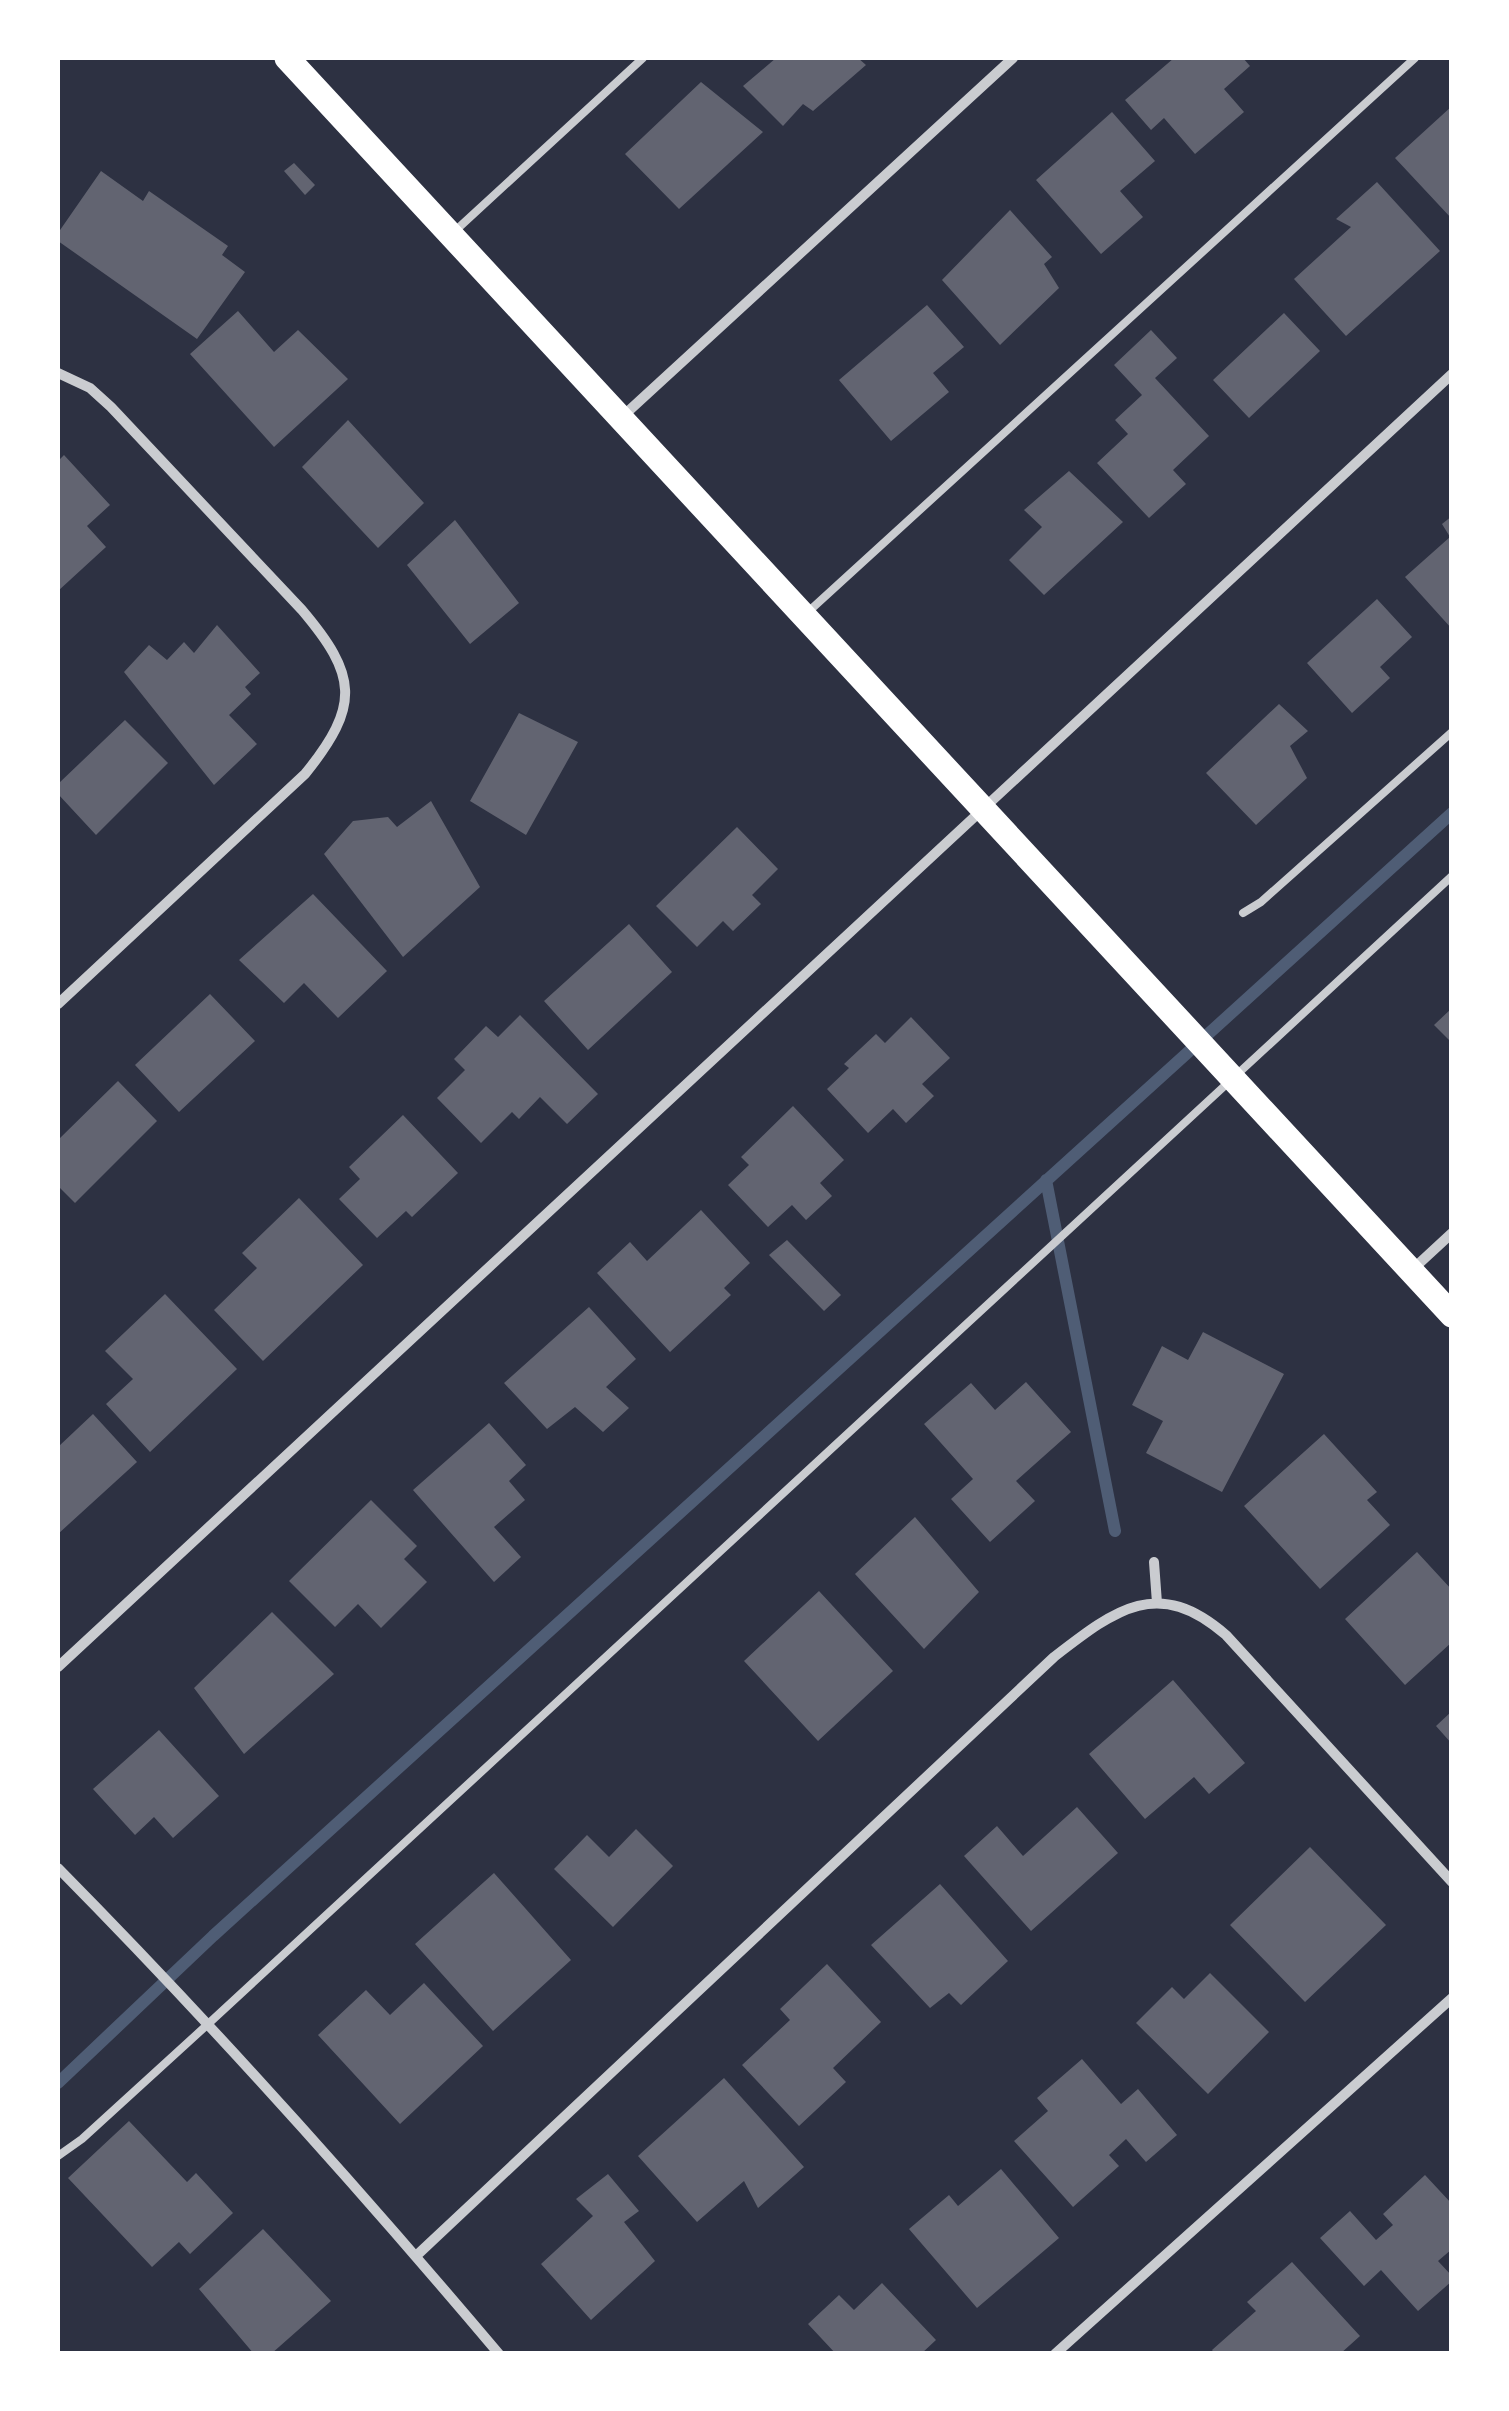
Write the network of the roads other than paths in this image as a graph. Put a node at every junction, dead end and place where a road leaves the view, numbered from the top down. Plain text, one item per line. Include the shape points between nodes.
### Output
1 (288, 58) edge
2 (643, 58) edge
3 (1013, 58) edge
4 (1415, 58) edge
5 (451, 234) junction
6 (58, 373) edge
7 (1452, 374) edge
8 (622, 418) junction
9 (805, 615) junction
10 (1452, 732) edge
11 (984, 808) junction
12 (1452, 876) edge
13 (1243, 912) dead end
14 (58, 1004) edge
15 (1226, 1071) junction
16 (1452, 1233) edge
17 (1411, 1271) junction
18 (1452, 1315) edge
19 (1154, 1562) dead end
20 (1151, 1604) junction
21 (58, 1667) edge
22 (58, 1868) edge
23 (1452, 1882) edge
24 (1452, 1998) edge
25 (208, 2025) junction
26 (58, 2156) edge
27 (416, 2256) junction
28 (499, 2354) edge
29 (1055, 2354) edge

1 - 5 main road
2 - 5 lane
3 - 8 street
4 - 9 lane
5 - 8 main road
6 - 14 street via 111,407 331,645 347,678 341,720 305,774
7 - 11 street
8 - 9 main road
9 - 11 main road
10 - 13 lane
11 - 15 main road
11 - 21 street
12 - 15 lane
15 - 17 main road
15 - 25 lane
16 - 17 street
17 - 18 main road
19 - 20 street
20 - 23 street via 1187,1606 1226,1634
20 - 27 street via 1102,1622 1054,1657
22 - 25 street
24 - 29 street
25 - 26 lane
25 - 27 street
27 - 28 street

